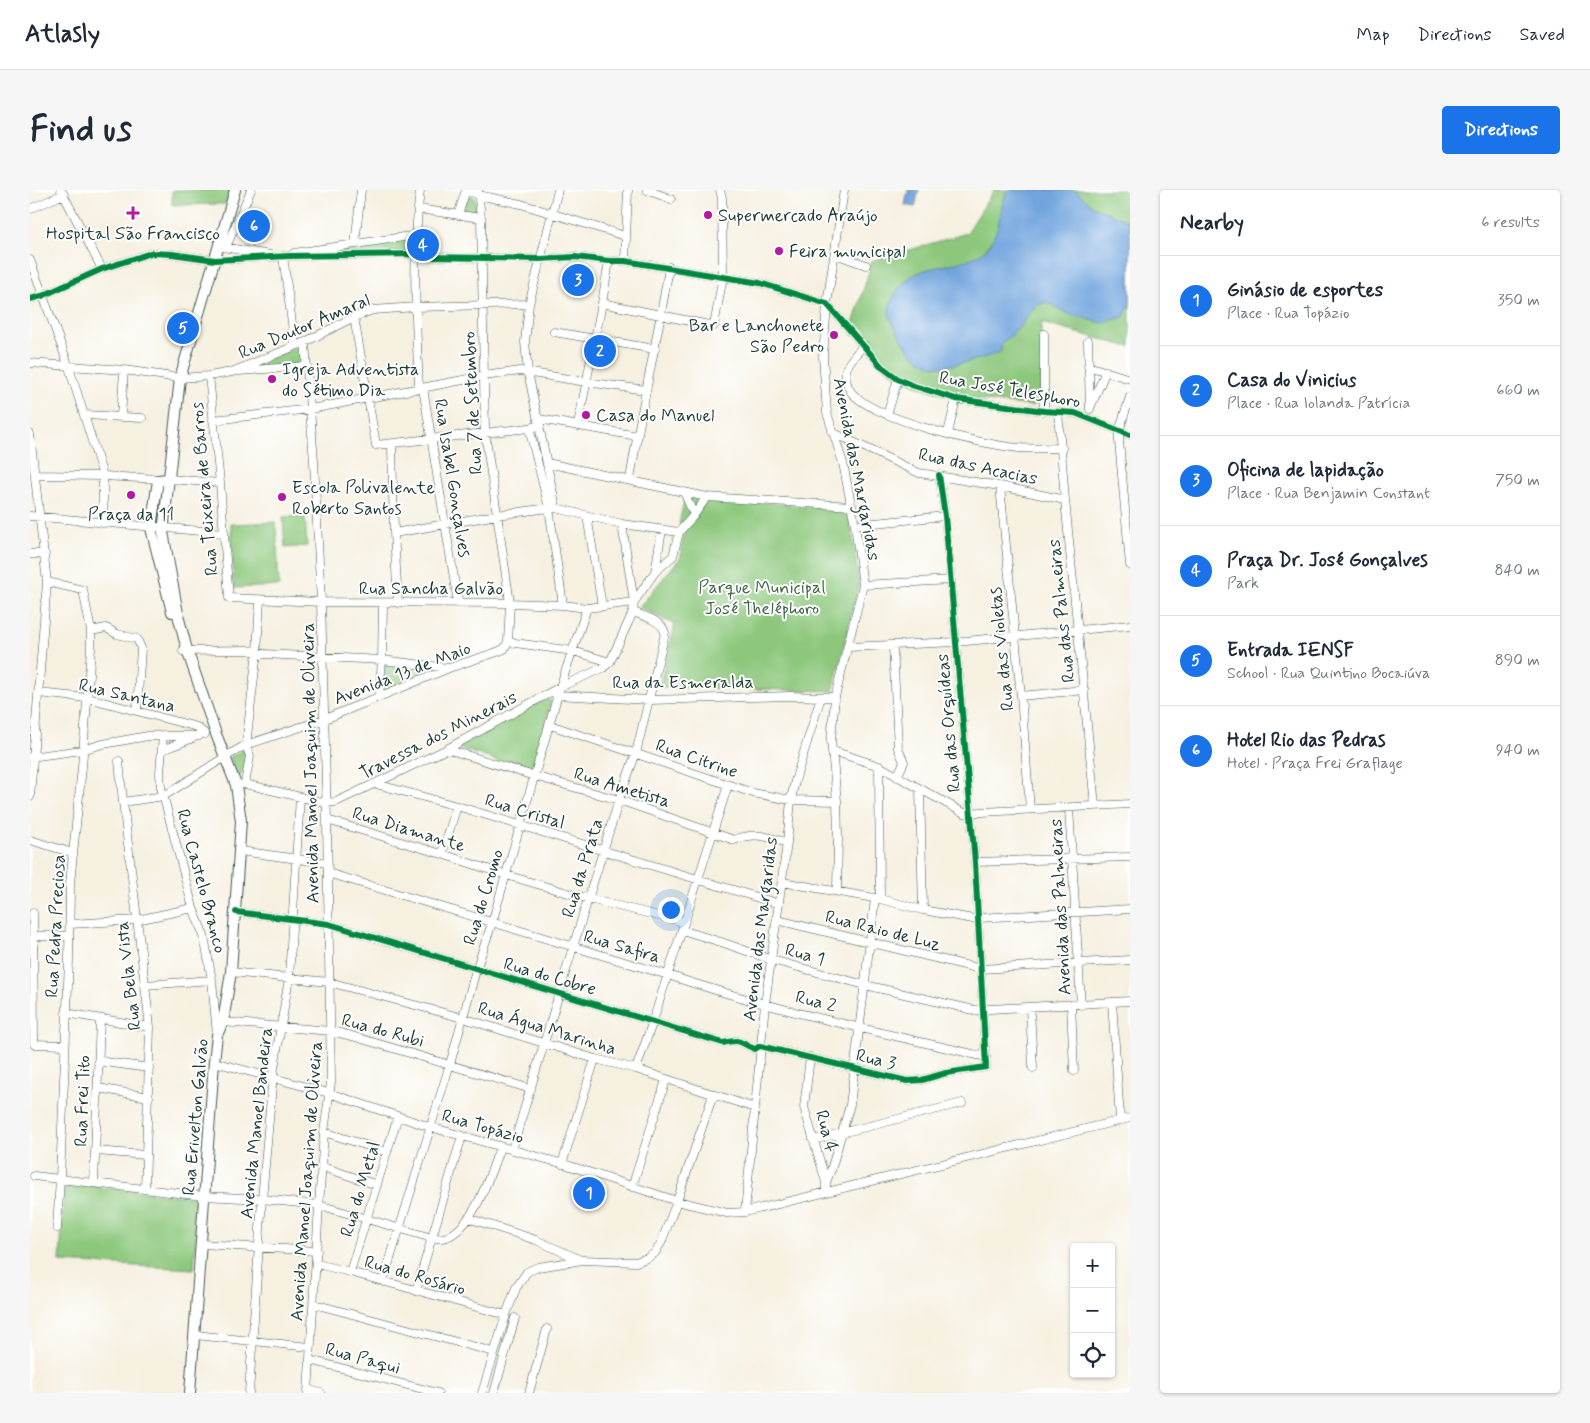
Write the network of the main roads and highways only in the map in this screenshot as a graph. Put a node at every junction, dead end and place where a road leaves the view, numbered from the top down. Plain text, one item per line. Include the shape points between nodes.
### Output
1 (235, 190) edge
2 (160, 521) junction
3 (185, 651) junction
4 (190, 1393) edge

1 - 2 main road via 222,247 215,260 180,378 163,481
2 - 3 main road
2 - 3 main road via 151,528
3 - 4 main road, Rua Erivelton Galvão via 210,733 241,784 240,851 231,972 214,1062

